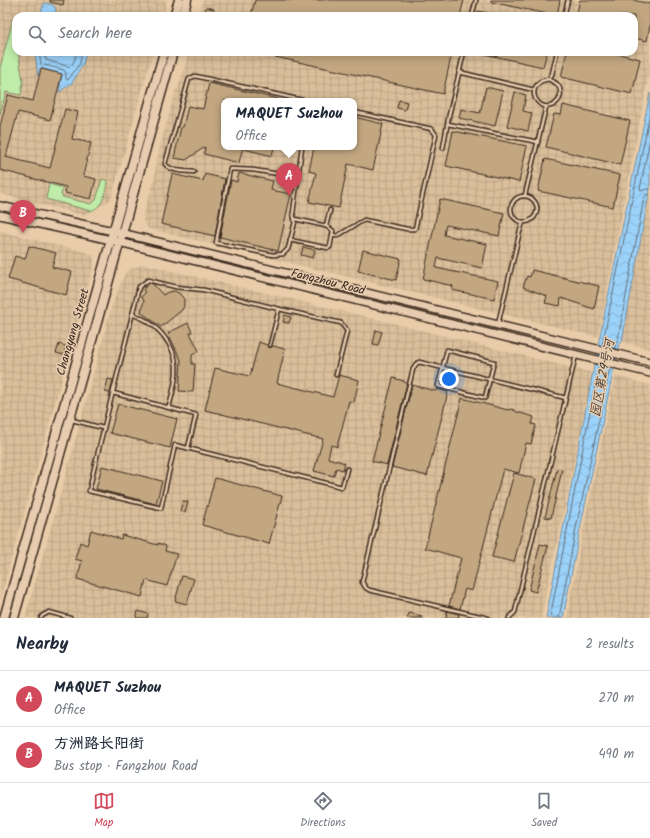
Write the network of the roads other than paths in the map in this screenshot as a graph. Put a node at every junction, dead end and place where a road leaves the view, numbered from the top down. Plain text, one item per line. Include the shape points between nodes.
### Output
1 (179, 0) edge
2 (187, 0) edge
3 (476, 0) edge
4 (568, 0) edge
5 (175, 12) edge
6 (184, 12) edge
7 (473, 12) edge
8 (565, 12) edge
9 (163, 56) edge
10 (172, 56) edge
11 (463, 56) edge
12 (556, 56) edge
13 (459, 72) junction
14 (549, 80) junction
15 (534, 90) junction
16 (293, 98) edge
17 (546, 107) junction
18 (357, 113) edge
19 (448, 124) junction
20 (538, 142) junction
21 (443, 148) dead end
22 (302, 150) edge
23 (194, 172) dead end
24 (298, 177) junction
25 (526, 195) junction
26 (0, 206) edge
27 (330, 210) dead end
28 (0, 215) edge
29 (294, 219) junction
30 (523, 222) junction
31 (326, 226) junction
32 (113, 231) junction
33 (122, 233) junction
34 (333, 235) junction
35 (111, 240) junction
36 (290, 240) junction
37 (120, 242) junction
38 (279, 309) junction
39 (132, 314) junction
40 (498, 324) junction
41 (270, 345) dead end
42 (576, 354) junction
43 (650, 362) edge
44 (443, 368) junction
45 (650, 373) edge
46 (336, 375) dead end
47 (490, 380) junction
48 (113, 393) junction
49 (566, 398) junction
50 (169, 407) junction
51 (70, 419) junction
52 (103, 428) junction
53 (188, 448) junction
54 (347, 469) dead end
55 (4, 618) edge
56 (14, 618) edge
57 (41, 618) edge
58 (70, 618) edge
59 (488, 618) edge
60 (509, 618) edge

1 - 5 main road
2 - 6 main road
3 - 7 lane
4 - 8 lane
9 - 32 main road, Changyang Street
10 - 33 main road, Changyang Street
11 - 13 lane
12 - 14 lane
13 - 15 lane
13 - 19 lane
14 - 15 lane via 540,81
14 - 17 lane via 557,83 561,90 560,99 555,105
15 - 17 lane via 538,104
16 - 23 lane via 195,76 189,79 165,164 177,170
17 - 20 lane
18 - 34 lane via 432,129 436,135 415,229 364,220 337,236
19 - 20 lane
19 - 21 lane
20 - 25 lane
22 - 24 lane
24 - 29 lane
24 - 36 lane via 230,169 216,242 273,255 283,254 288,249
25 - 30 lane via 533,198 538,206 537,214 531,220
25 - 30 lane via 517,197 511,203 511,212 515,219
26 - 32 main road, Fangzhou Road
27 - 31 lane
28 - 35 main road, Fangzhou Road
29 - 31 lane
29 - 36 lane
30 - 40 lane
31 - 34 lane via 333,231
32 - 33 main road, Fangzhou Road
32 - 35 main road, Changyang Street
33 - 37 main road, Changyang Street
33 - 40 main road, Fangzhou Road
34 - 36 lane via 328,248
35 - 37 main road, Fangzhou Road
35 - 55 main road, Changyang Street
37 - 42 main road, Fangzhou Road
37 - 51 main road, Changyang Street
38 - 39 lane via 204,290 148,280 138,287
38 - 41 lane
38 - 46 lane via 341,323 347,331
39 - 48 lane
39 - 50 lane via 159,330 169,343 176,372
40 - 43 main road, Fangzhou Road
42 - 45 main road, Fangzhou Road
42 - 49 lane
44 - 47 lane
44 - 47 lane via 447,350 494,362
44 - 47 lane via 438,386 445,388 485,398
44 - 59 lane via 419,362 413,369 362,582 369,590
47 - 49 lane
48 - 50 lane
48 - 52 lane
49 - 60 lane via 515,612
50 - 53 lane via 196,415
51 - 52 lane
51 - 56 main road, Changyang Street
52 - 53 lane via 89,491 161,508 175,445
53 - 54 lane via 342,487
57 - 58 lane via 49,612

